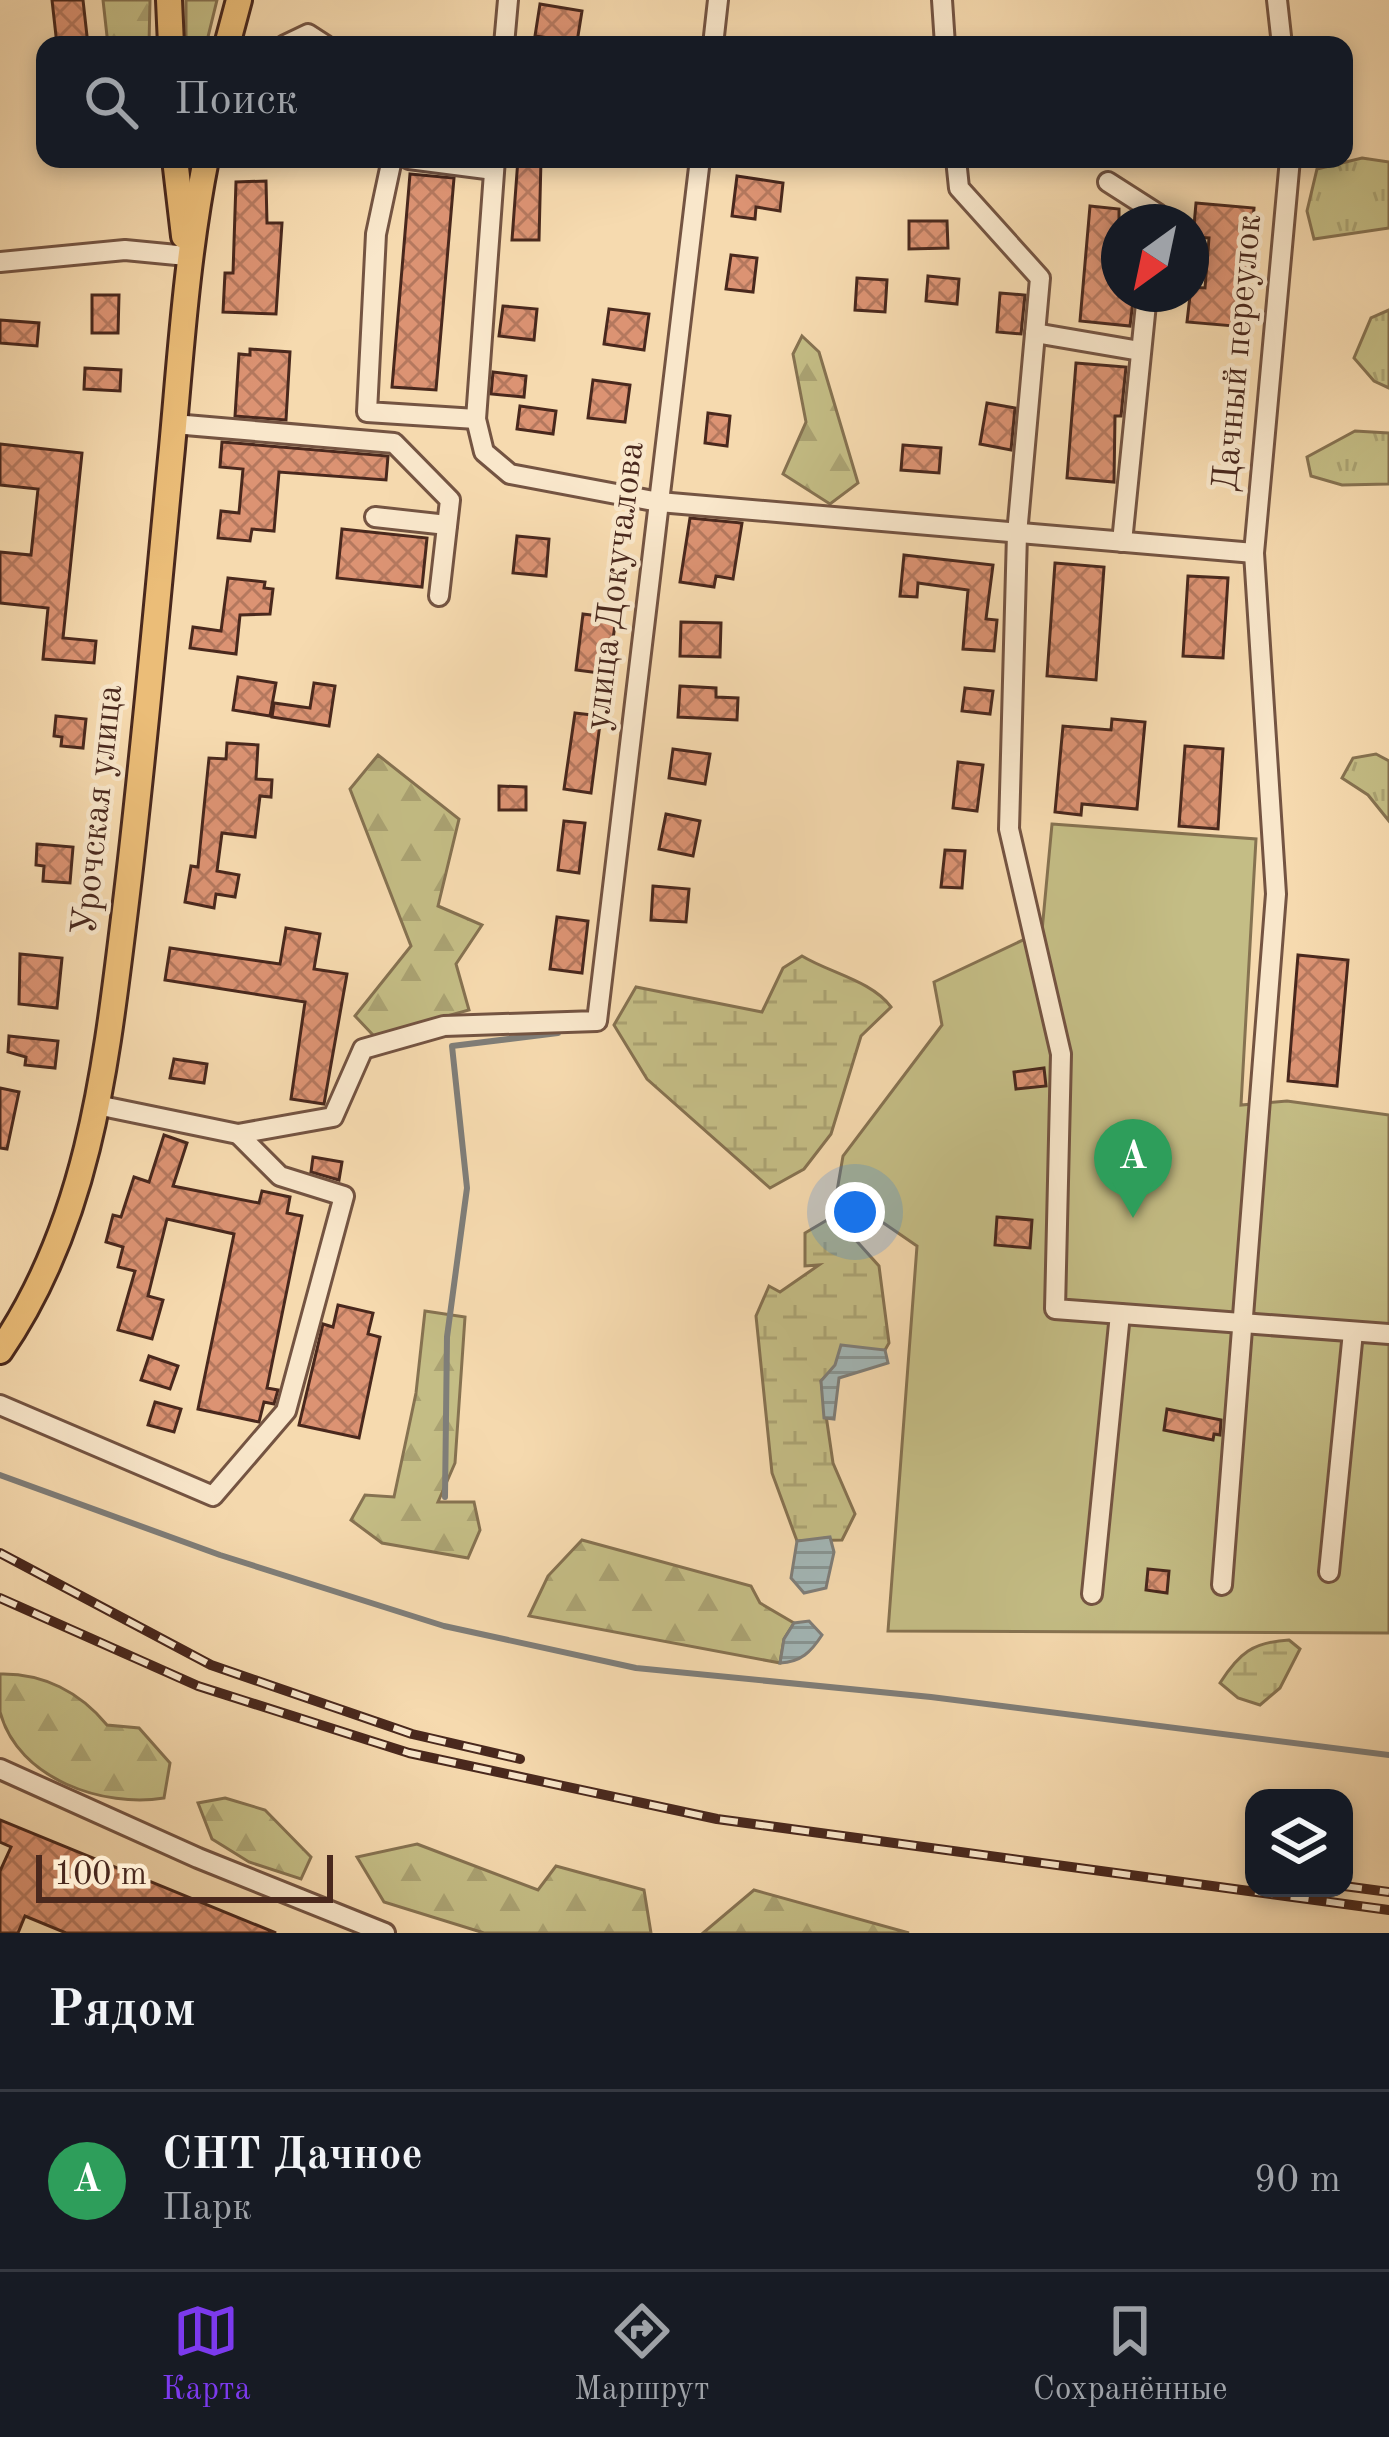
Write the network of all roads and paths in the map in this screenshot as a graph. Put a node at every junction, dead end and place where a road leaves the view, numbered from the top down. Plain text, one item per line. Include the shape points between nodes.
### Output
1 (169, 0) edge
2 (238, 0) edge
3 (508, 0) edge
4 (718, 0) edge
5 (941, 0) edge
6 (1277, 0) edge
7 (171, 36) edge
8 (228, 36) edge
9 (505, 36) edge
10 (713, 36) edge
11 (944, 36) edge
12 (1281, 36) edge
13 (176, 168) edge
14 (204, 168) edge
15 (390, 168) edge
16 (495, 168) edge
17 (699, 168) edge
18 (957, 168) edge
19 (1289, 168) edge
20 (1108, 182) dead end
21 (1142, 204) edge
22 (187, 256) junction
23 (0, 262) edge
24 (1145, 312) edge
25 (1035, 333) junction
26 (1140, 351) junction
27 (476, 419) junction
28 (174, 424) junction
29 (659, 502) junction
30 (375, 517) dead end
31 (446, 525) junction
32 (1017, 534) junction
33 (1123, 542) junction
34 (1254, 554) junction
35 (440, 596) dead end
36 (98, 1106) junction
37 (238, 1133) junction
38 (1120, 1314) junction
39 (1241, 1323) junction
40 (1353, 1331) junction
41 (1389, 1334) edge
42 (0, 1351) edge
43 (0, 1405) edge
44 (1329, 1572) dead end
45 (1222, 1585) dead end
46 (1092, 1594) dead end
47 (0, 1769) edge
48 (339, 1924) edge
49 (385, 1933) edge

1 - 7 main road
2 - 8 main road
3 - 9 street
4 - 10 street
5 - 11 street
6 - 12 street
13 - 22 main road, Урочская улица
14 - 22 main road, Урочская улица
15 - 27 street via 376,234 368,412
16 - 27 street
17 - 29 street, улица Докучалова
18 - 25 street via 959,188 1040,278
19 - 34 street, Дачный переулок
20 - 21 street
22 - 23 street via 125,250
22 - 28 main road, Урочская улица
24 - 26 street
25 - 26 street
25 - 32 street
26 - 33 street
27 - 29 street via 484,452 510,474
28 - 31 street via 394,443 450,500
28 - 36 main road, Урочская улица via 139,795
29 - 32 street
29 - 37 street, улица Докучалова via 597,1021 444,1026 363,1049 334,1117
30 - 31 street
31 - 35 street
32 - 33 street
32 - 38 street via 1010,829 1061,1054 1055,1309
33 - 34 street
34 - 39 street, Дачный переулок via 1276,894
36 - 37 street
36 - 42 main road, Урочская улица via 71,1215 37,1296
37 - 43 street via 280,1176 344,1196 286,1411 213,1496
38 - 39 street
38 - 46 street
39 - 40 street
39 - 45 street, Дачный переулок
40 - 41 street
40 - 44 street
47 - 48 street
48 - 49 street

